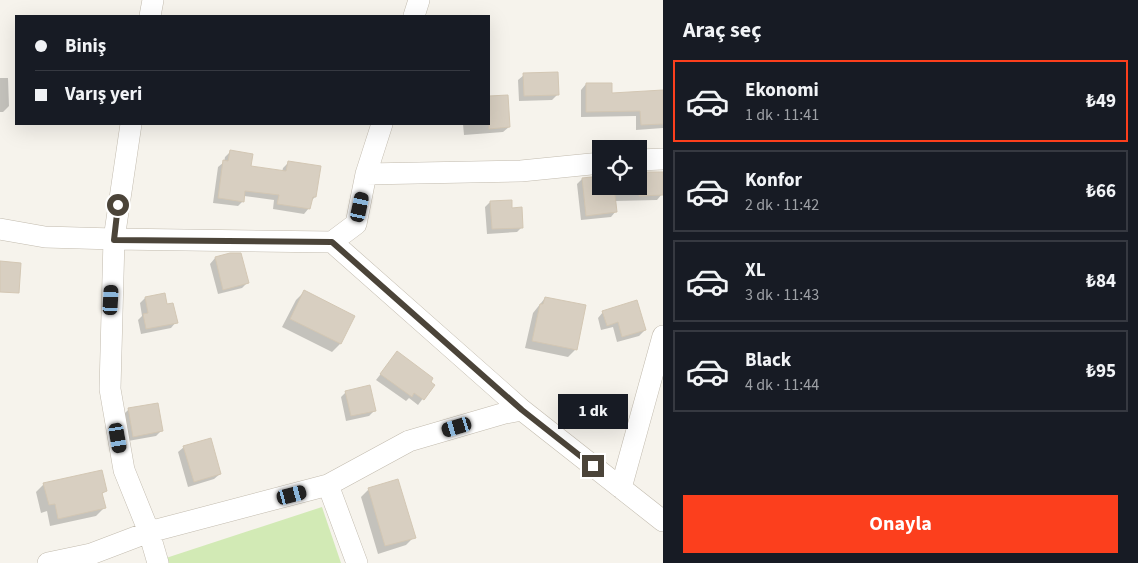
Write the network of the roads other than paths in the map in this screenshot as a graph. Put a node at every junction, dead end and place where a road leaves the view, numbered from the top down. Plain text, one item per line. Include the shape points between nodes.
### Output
1 (153, 0) edge
2 (419, 0) edge
3 (150, 15) edge
4 (414, 15) edge
5 (131, 125) edge
6 (382, 125) edge
7 (663, 159) edge
8 (647, 160) edge
9 (592, 164) edge
10 (366, 174) junction
11 (0, 230) edge
12 (114, 240) junction
13 (332, 242) junction
14 (663, 336) edge
15 (522, 410) junction
16 (328, 486) junction
17 (621, 488) junction
18 (663, 521) edge
19 (149, 532) junction
20 (48, 563) edge
21 (158, 563) edge
22 (357, 563) edge

1 - 3 street
2 - 4 street
5 - 12 street
6 - 10 street
7 - 8 street
9 - 10 street via 521,171
10 - 13 street via 356,224
11 - 12 street via 45,237
12 - 13 street
12 - 19 street via 110,389 124,470
13 - 15 street
14 - 17 street
15 - 16 street via 505,412 409,441
15 - 17 street
16 - 19 street
16 - 22 street
17 - 18 street
19 - 20 street via 91,554
19 - 21 street

